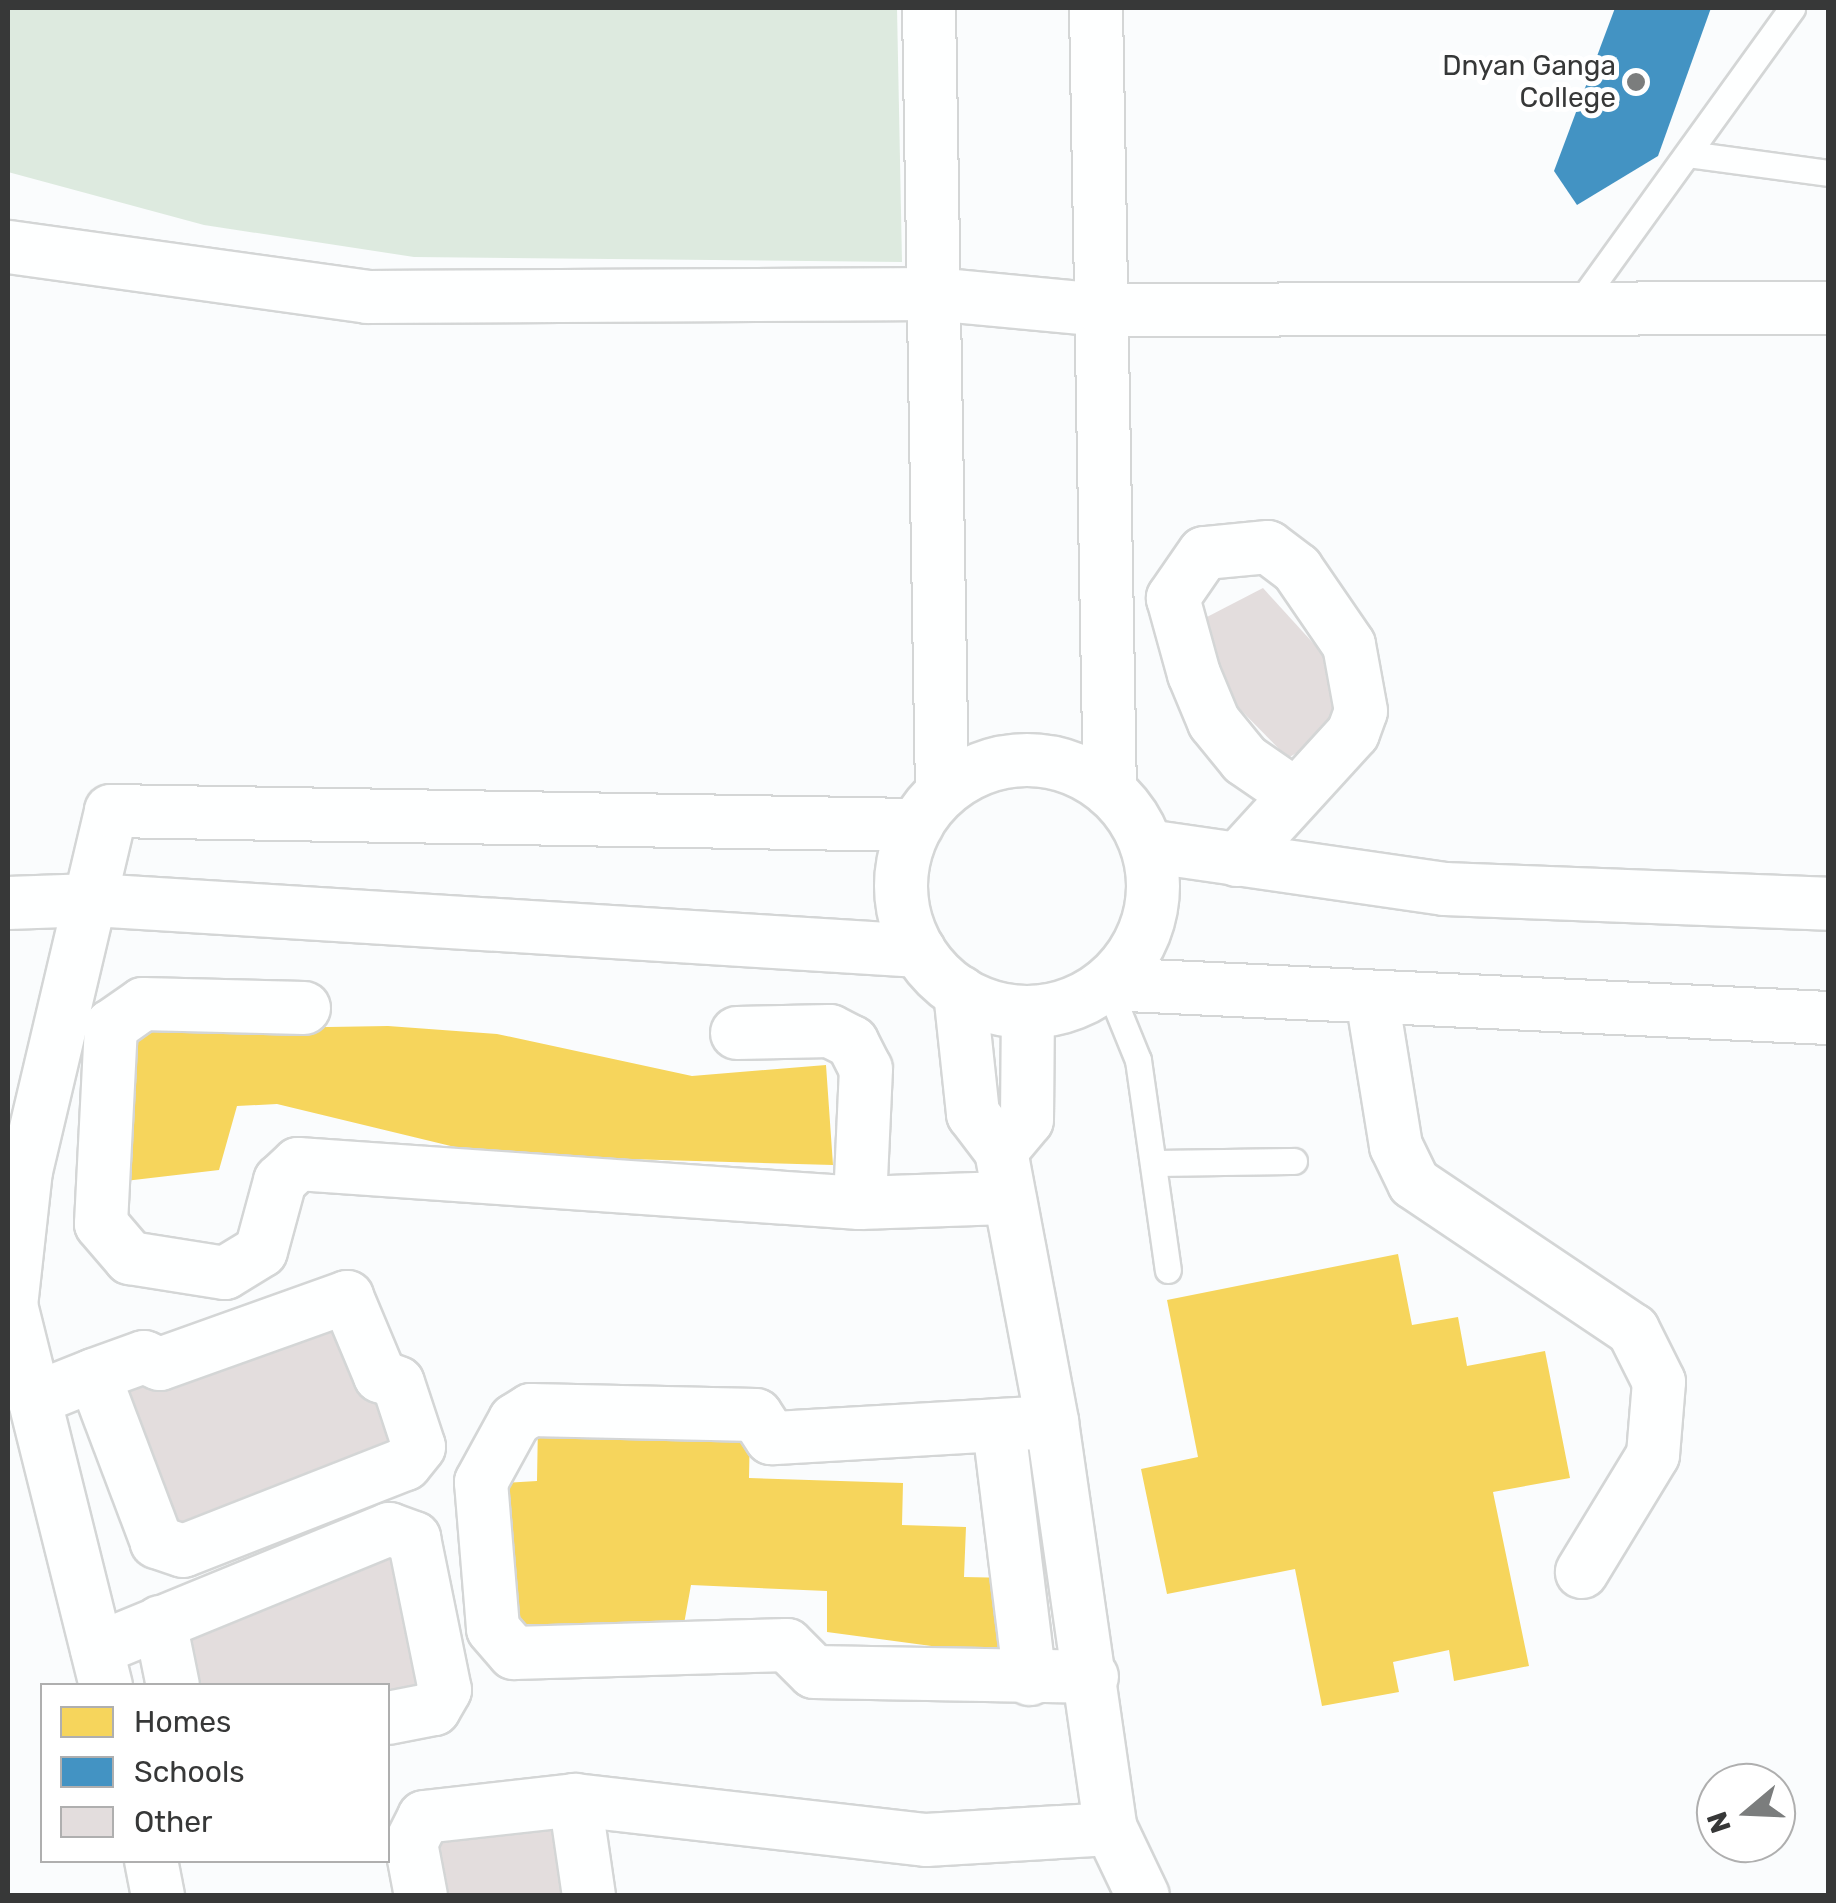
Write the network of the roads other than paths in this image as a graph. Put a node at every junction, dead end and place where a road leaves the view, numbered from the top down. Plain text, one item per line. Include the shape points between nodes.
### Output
1 (929, 8) edge
2 (1096, 8) edge
3 (1792, 8) edge
4 (1688, 154) junction
5 (1828, 173) edge
6 (8, 247) edge
7 (933, 294) junction
8 (1828, 308) edge
9 (1575, 309) junction
10 (1102, 310) junction
11 (1110, 791) junction
12 (1293, 793) junction
13 (929, 808) junction
14 (1147, 846) junction
15 (1237, 860) junction
16 (92, 900) junction
17 (8, 903) edge
18 (1828, 904) edge
19 (919, 951) junction
20 (1107, 984) junction
21 (960, 992) junction
22 (1372, 998) junction
23 (304, 1008) dead end
24 (1028, 1013) junction
25 (1828, 1018) edge
26 (736, 1033) dead end
27 (1294, 1161) dead end
28 (1153, 1162) junction
29 (1003, 1175) junction
30 (860, 1203) junction
31 (1168, 1270) dead end
32 (94, 1375) junction
33 (34, 1399) junction
34 (1052, 1422) junction
35 (999, 1428) junction
36 (1582, 1572) dead end
37 (160, 1622) junction
38 (102, 1667) edge
39 (1092, 1676) junction
40 (1030, 1679) junction
41 (172, 1683) edge
42 (390, 1718) edge
43 (576, 1800) junction
44 (1111, 1829) junction
45 (152, 1863) edge
46 (158, 1896) edge
47 (421, 1896) edge
48 (589, 1896) edge
49 (1142, 1896) edge

1 - 7 street
2 - 10 street
3 - 4 lane
4 - 5 lane
4 - 9 lane
6 - 7 street via 367,297
7 - 10 street
7 - 13 street
8 - 9 street
9 - 10 street
10 - 11 street
11 - 13 street via 1045,760 990,766
11 - 14 street
12 - 12 street via 1353,732 1361,711 1348,645 1297,569 1268,547 1204,553 1178,579 1174,598 1194,674 1214,722 1245,760
12 - 15 street
13 - 16 street via 110,812
13 - 19 street via 902,867 903,910
14 - 15 street
14 - 20 street via 1149,921
15 - 18 street via 1445,889
16 - 17 street
16 - 19 street
16 - 33 street via 26,1171 11,1306
19 - 21 street
20 - 22 street
20 - 24 street via 1070,1005
20 - 28 lane via 1138,1060
21 - 24 street
21 - 29 street via 973,1114
22 - 25 street
22 - 36 street via 1396,1146 1414,1183 1633,1330 1659,1382 1653,1456
23 - 30 street via 143,1004 111,1026 101,1224 130,1258 225,1273 261,1251 280,1181 298,1164
24 - 29 street via 1026,1120
26 - 30 street via 830,1031 852,1042 866,1069
27 - 28 lane
28 - 31 lane
29 - 30 street
29 - 34 street
32 - 32 street via 144,1357 160,1364 347,1297 380,1376 398,1382 419,1447 405,1464 183,1550 157,1542
32 - 33 street
33 - 38 street
34 - 35 street
34 - 39 street
35 - 40 street
35 - 40 street via 771,1438 756,1415 531,1410 515,1420 482,1482 493,1629 514,1654 787,1644 814,1672
37 - 38 street
37 - 41 street
37 - 42 street via 389,1528 414,1538 445,1690 434,1709
39 - 40 street
39 - 44 street
43 - 44 street via 926,1840
43 - 47 street via 424,1816 411,1843
43 - 48 street
44 - 49 street
45 - 46 street

